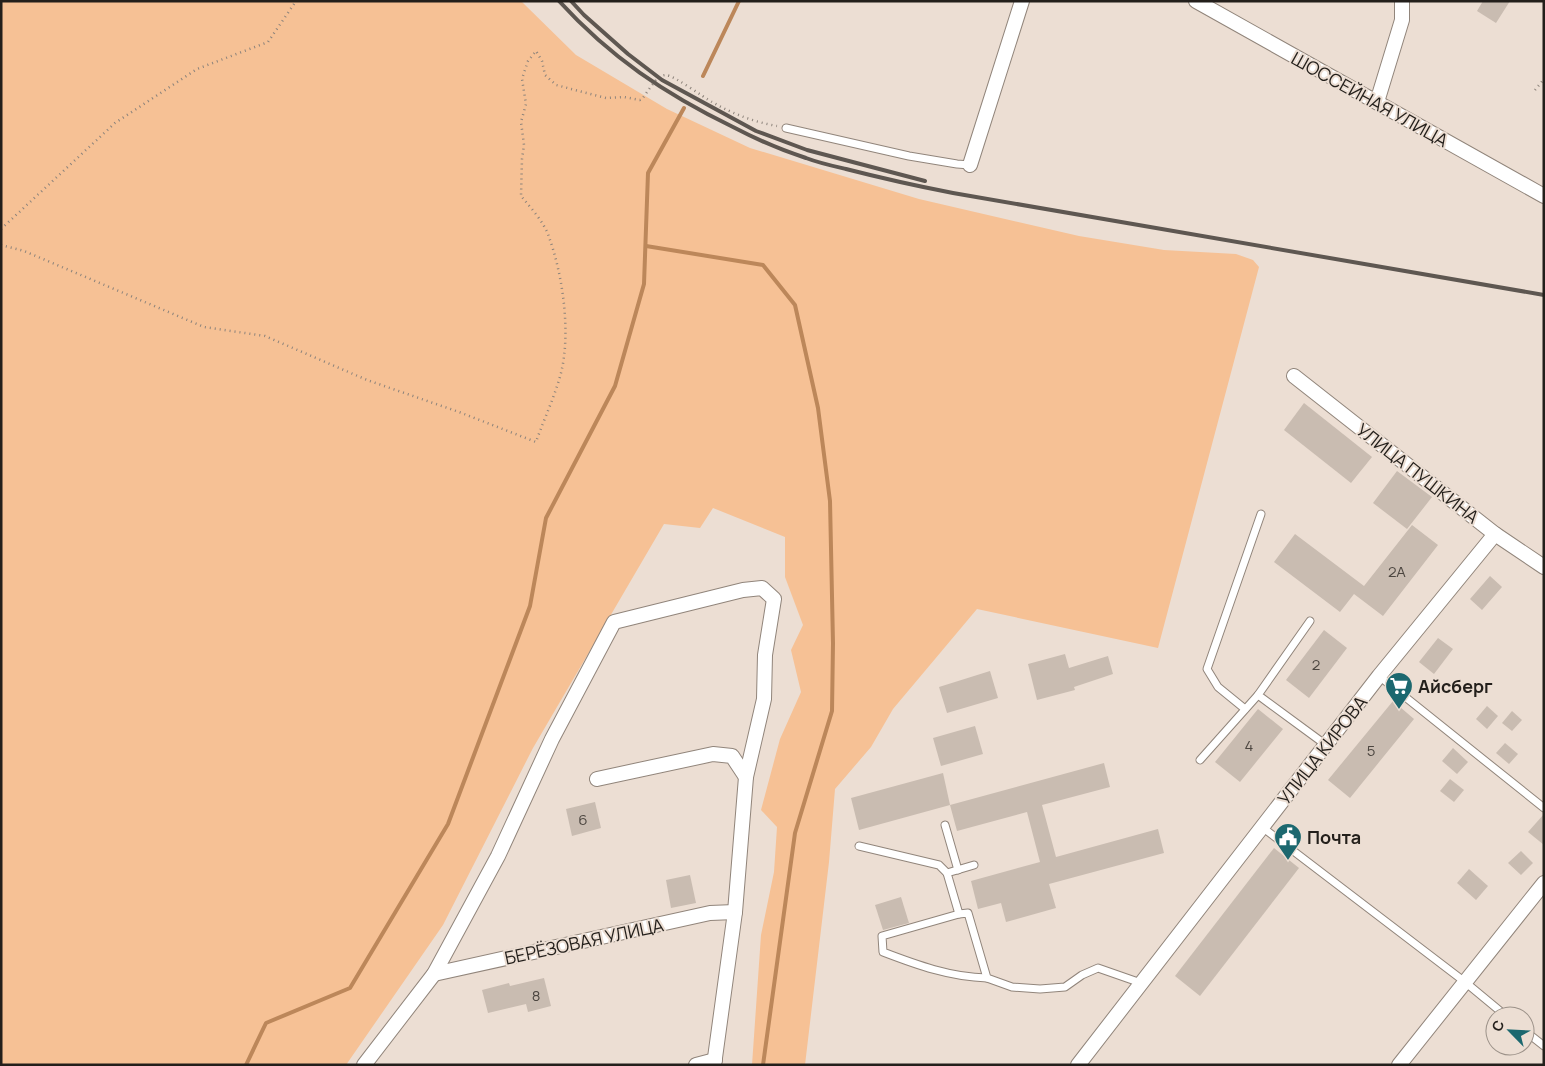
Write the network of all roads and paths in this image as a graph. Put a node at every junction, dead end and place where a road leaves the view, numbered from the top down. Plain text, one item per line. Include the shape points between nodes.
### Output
1 (296, 1) edge
2 (1022, 1) edge
3 (1196, 1) edge
4 (1402, 1) edge
5 (1544, 79) edge
6 (1535, 90) dead end
7 (1377, 102) junction
8 (786, 128) joint
9 (970, 165) joint
10 (1544, 196) edge
11 (1, 229) edge
12 (1, 245) edge
13 (1294, 376) dead end
14 (1261, 514) dead end
15 (1495, 534) junction
16 (1544, 567) edge
17 (1310, 621) dead end
18 (1379, 676) junction
19 (1258, 695) junction
20 (1245, 709) junction
21 (1326, 745) junction
22 (1200, 760) dead end
23 (746, 778) junction
24 (597, 780) dead end
25 (1544, 808) edge
26 (945, 825) dead end
27 (1262, 827) junction
28 (859, 846) dead end
29 (974, 865) dead end
30 (958, 870) junction
31 (947, 873) junction
32 (1544, 883) edge
33 (735, 912) junction
34 (959, 914) junction
35 (434, 974) junction
36 (987, 978) junction
37 (1464, 982) junction
38 (1141, 983) junction
39 (1494, 1006) edge
40 (714, 1062) edge
41 (364, 1065) edge
42 (696, 1065) edge
43 (1078, 1065) edge
44 (1399, 1065) edge

1 - 11 path via 268,42 197,69 115,123
2 - 9 street
3 - 7 street, ШОССЕЙНАЯ УЛИЦА
4 - 7 street via 1402,20
5 - 6 path
7 - 10 street, ШОССЕЙНАЯ УЛИЦА
8 - 9 lane via 909,156
8 - 12 path via 759,123 728,110 665,75 640,100 606,98 556,86 545,75 536,51 528,61 522,79 526,104 521,122 524,145 521,196 548,235 560,278 565,348 561,373 536,442 367,380 265,336 204,326 24,251
13 - 15 street, УЛИЦА ПУШКИНА
14 - 20 lane via 1207,669 1218,687
15 - 16 street, УЛИЦА ПУШКИНА
15 - 18 street, УЛИЦА КИРОВА
17 - 19 lane
18 - 21 street, УЛИЦА КИРОВА
18 - 25 lane
19 - 20 lane
19 - 21 lane
20 - 22 lane
21 - 27 street, УЛИЦА КИРОВА
23 - 24 street via 732,756 713,754
23 - 33 street
23 - 35 street via 764,699 765,656 774,599 762,588 744,590 614,622 552,739 498,856
26 - 30 lane
27 - 37 lane
27 - 38 street, УЛИЦА КИРОВА
28 - 31 lane via 939,865
29 - 30 lane
30 - 31 lane
31 - 34 lane
32 - 37 street
33 - 35 street, БЕРЁЗОВАЯ УЛИЦА via 710,913
33 - 40 street
34 - 36 lane via 968,914
34 - 36 lane via 882,936 883,952 949,974
35 - 41 street
36 - 38 lane via 1012,987 1065,987 1098,968
37 - 39 lane
37 - 44 street
38 - 43 street, УЛИЦА КИРОВА
40 - 42 street

